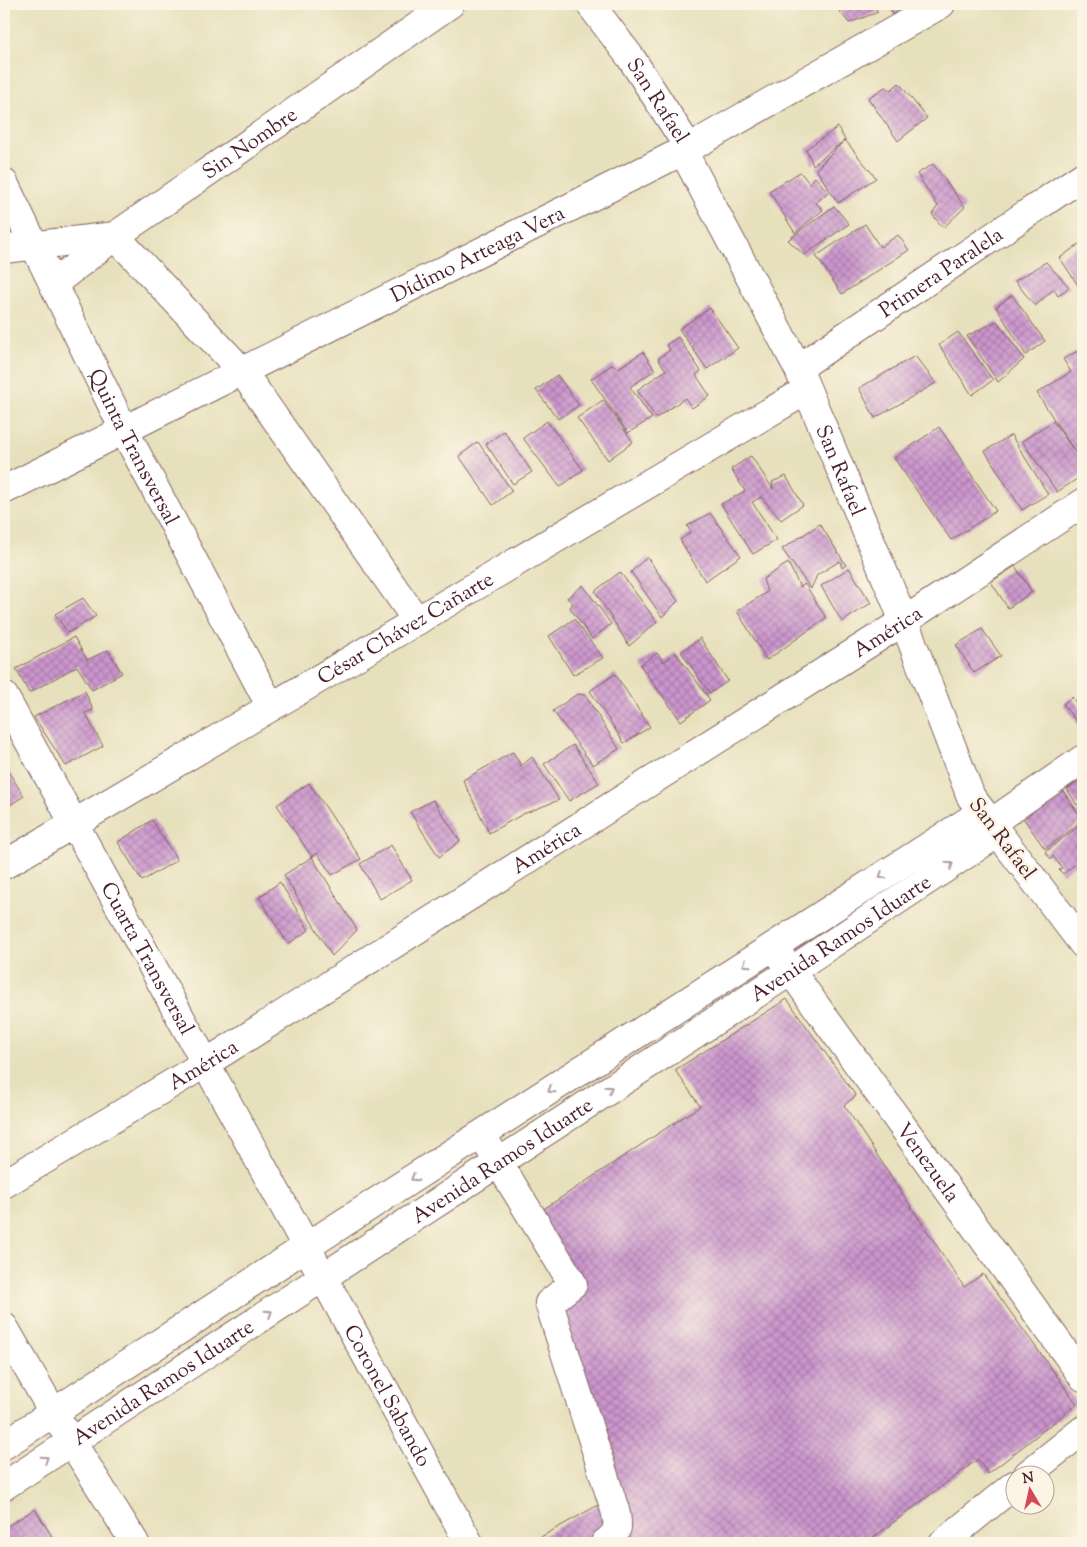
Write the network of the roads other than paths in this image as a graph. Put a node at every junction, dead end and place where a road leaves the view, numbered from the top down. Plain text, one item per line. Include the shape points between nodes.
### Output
1 (450, 4) edge
2 (590, 4) edge
3 (941, 4) edge
4 (686, 149) junction
5 (1083, 176) edge
6 (4, 183) edge
7 (115, 236) junction
8 (35, 246) junction
9 (4, 249) edge
10 (53, 284) junction
11 (242, 370) junction
12 (802, 379) junction
13 (124, 430) junction
14 (4, 490) edge
15 (1083, 503) edge
16 (417, 621) junction
17 (904, 621) junction
18 (4, 696) edge
19 (271, 707) junction
20 (1083, 759) edge
21 (991, 823) junction
22 (74, 824) junction
23 (4, 865) edge
24 (1083, 944) edge
25 (773, 946) junction
26 (791, 971) junction
27 (206, 1063) junction
28 (481, 1135) junction
29 (498, 1161) junction
30 (4, 1184) edge
31 (306, 1247) junction
32 (324, 1278) junction
33 (4, 1327) edge
34 (1083, 1377) edge
35 (53, 1412) junction
36 (1083, 1430) edge
37 (72, 1441) junction
38 (4, 1445) edge
39 (1040, 1464) edge
40 (4, 1486) edge
41 (1004, 1494) edge
42 (135, 1543) edge
43 (469, 1543) edge
44 (605, 1543) edge
45 (943, 1543) edge

1 - 7 street, Sin Nombre
2 - 4 street, San Rafael via 631,58
3 - 4 street, Dídimo Arteaga Vera
4 - 11 street, Dídimo Arteaga Vera
4 - 12 street, San Rafael
5 - 12 street, Primera Paralela
6 - 8 street, Quinta Transversal
7 - 8 street
7 - 10 street, Sin Nombre
7 - 11 street
8 - 9 street
8 - 10 street, Quinta Transversal
10 - 13 street, Quinta Transversal
11 - 13 street, Dídimo Arteaga Vera
11 - 16 street
12 - 16 street, César Chávez Cañarte
12 - 17 street, San Rafael
13 - 14 street, Dídimo Arteaga Vera
13 - 19 street, Quinta Transversal
15 - 17 street, América
16 - 19 street, César Chávez Cañarte
17 - 21 street, San Rafael via 971,797
17 - 27 street, América
18 - 22 street, Cuarta Transversal
19 - 22 street, César Chávez Cañarte
20 - 21 street, Avenida Ramos Iduarte
21 - 24 street, San Rafael
21 -> 25 street, Avenida Ramos Iduarte
26 -> 21 street, Avenida Ramos Iduarte
22 - 23 street, César Chávez Cañarte
22 - 27 street, Cuarta Transversal
25 - 26 street, Venezuela
25 -> 28 street, Avenida Ramos Iduarte
29 -> 26 street, Avenida Ramos Iduarte
26 - 34 street, Venezuela
27 - 30 street, América
27 - 31 street, Cuarta Transversal
28 - 29 street
28 -> 31 street, Avenida Ramos Iduarte
29 - 32 street, Avenida Ramos Iduarte
29 - 44 street via 573,1284 549,1303 615,1510 618,1523 615,1535
31 - 32 street, Coronel Sabando
31 - 35 street, Avenida Ramos Iduarte
37 -> 32 street, Avenida Ramos Iduarte
32 - 43 street, Coronel Sabando
33 - 35 street
35 - 37 street
35 - 38 street, Avenida Ramos Iduarte
36 - 39 street
40 -> 37 street, Avenida Ramos Iduarte
37 - 42 street
41 - 45 street

